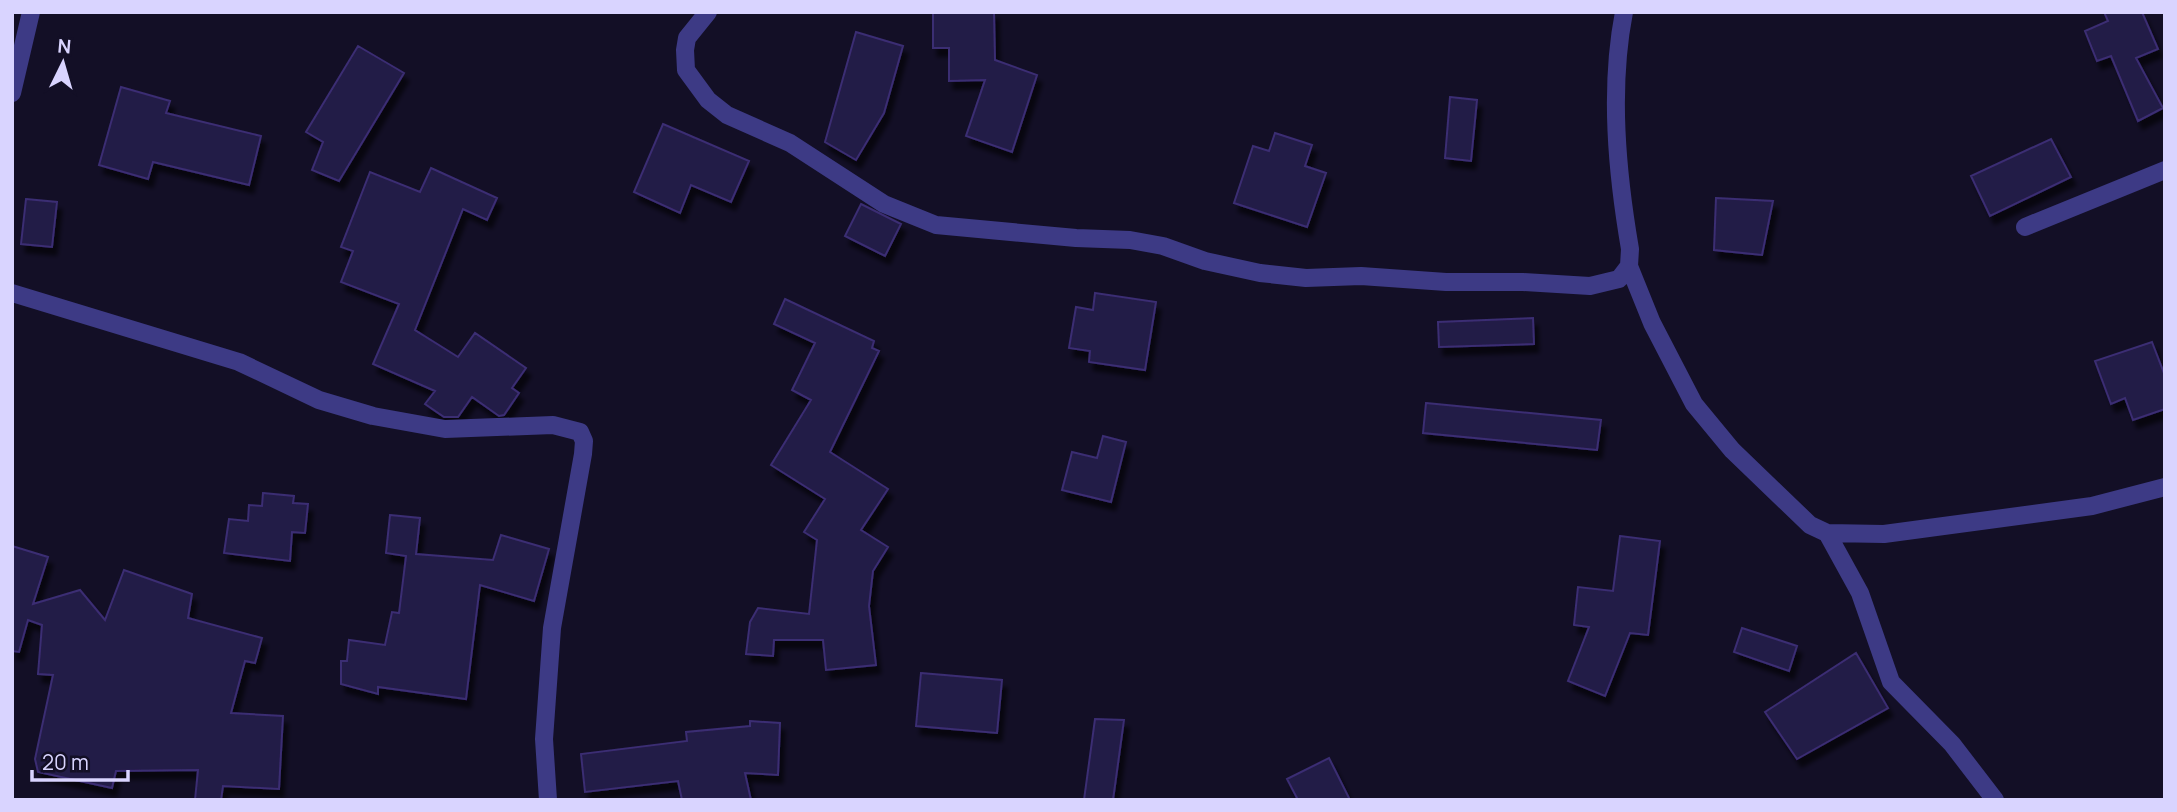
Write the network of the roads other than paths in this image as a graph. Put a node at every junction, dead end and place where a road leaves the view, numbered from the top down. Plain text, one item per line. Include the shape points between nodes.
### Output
1 (31, 12) edge
2 (708, 12) edge
3 (1624, 12) edge
4 (12, 93) edge
5 (2165, 170) edge
6 (2025, 227) dead end
7 (1629, 265) junction
8 (12, 293) edge
9 (2165, 487) edge
10 (1827, 533) junction
11 (548, 800) edge
12 (1995, 800) edge

1 - 4 street
2 - 7 street via 687,38 685,50 686,70 708,100 727,115 790,142 884,204 936,225 1130,240 1260,273 1306,278 1361,276 1590,286 1619,279
3 - 7 street via 1617,126
5 - 6 street
7 - 10 street via 1652,323 1694,404 1732,450 1810,525
8 - 11 street via 239,362 319,400 373,416 445,429 553,425 580,432 583,454 552,628 544,739
9 - 10 street via 2092,506 1884,534
10 - 12 street via 1860,593 1891,682 1952,744

